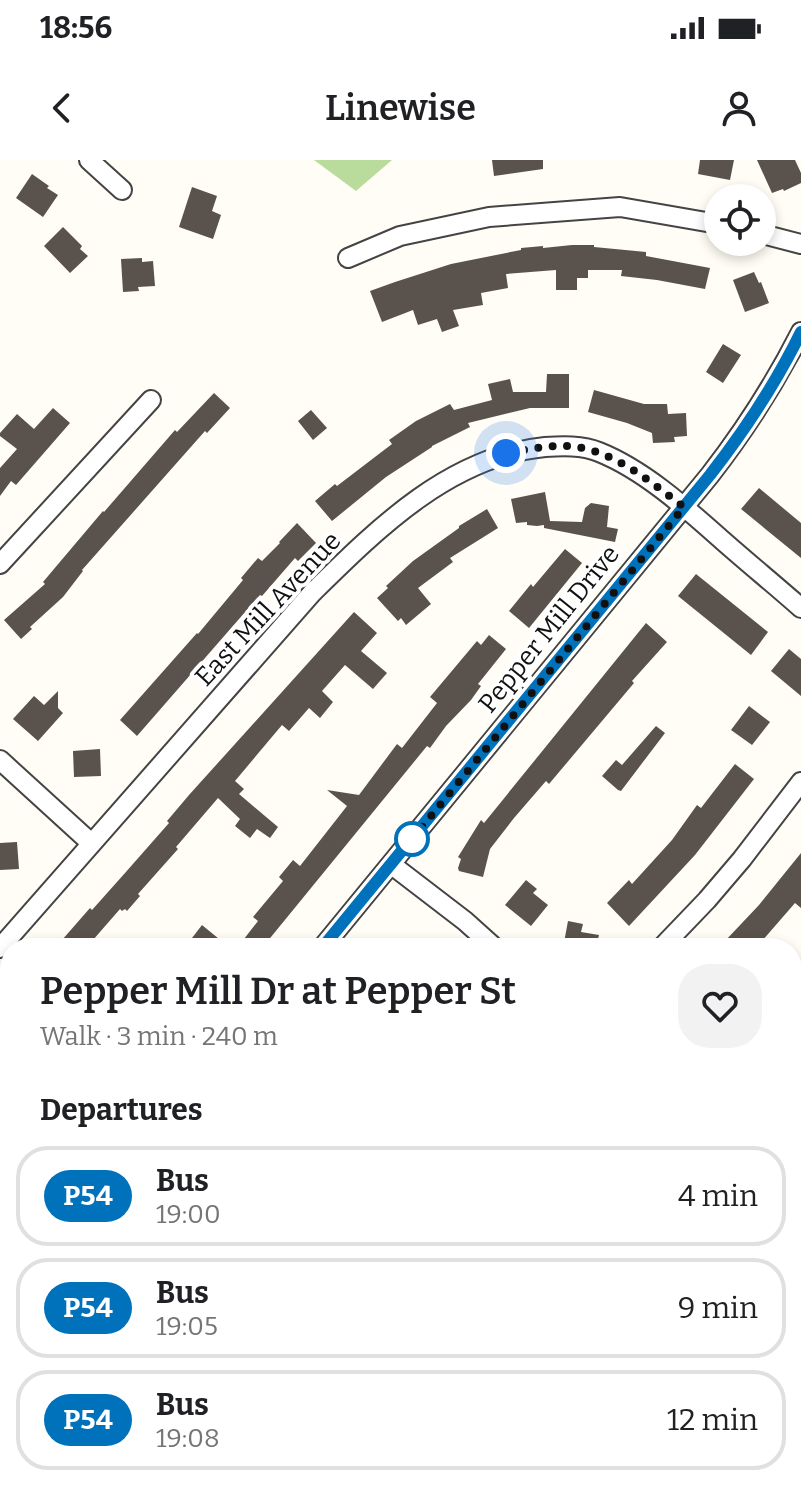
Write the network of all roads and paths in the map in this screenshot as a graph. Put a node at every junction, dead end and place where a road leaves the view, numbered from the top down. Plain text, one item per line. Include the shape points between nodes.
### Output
1 (89, 160) edge
2 (122, 190) dead end
3 (704, 222) edge
4 (776, 238) edge
5 (801, 244) edge
6 (348, 258) dead end
7 (801, 332) edge
8 (151, 400) dead end
9 (684, 507) junction
10 (0, 564) edge
11 (801, 608) edge
12 (0, 760) edge
13 (801, 782) edge
14 (91, 843) junction
15 (392, 865) junction
16 (9, 938) edge
17 (330, 938) edge
18 (484, 938) edge
19 (671, 938) edge

1 - 2 street
3 - 6 street via 620,207 489,217 400,236
4 - 5 street
7 - 9 street, Pepper Mill Drive via 757,411
8 - 10 street
9 - 11 street, East Mill Avenue
9 - 14 street, East Mill Avenue via 624,463 580,447 506,453 472,466 402,512 312,593
9 - 15 street, Pepper Mill Drive
12 - 14 street
13 - 19 street
14 - 16 street, East Mill Avenue
15 - 17 street, Pepper Mill Drive
15 - 18 street

